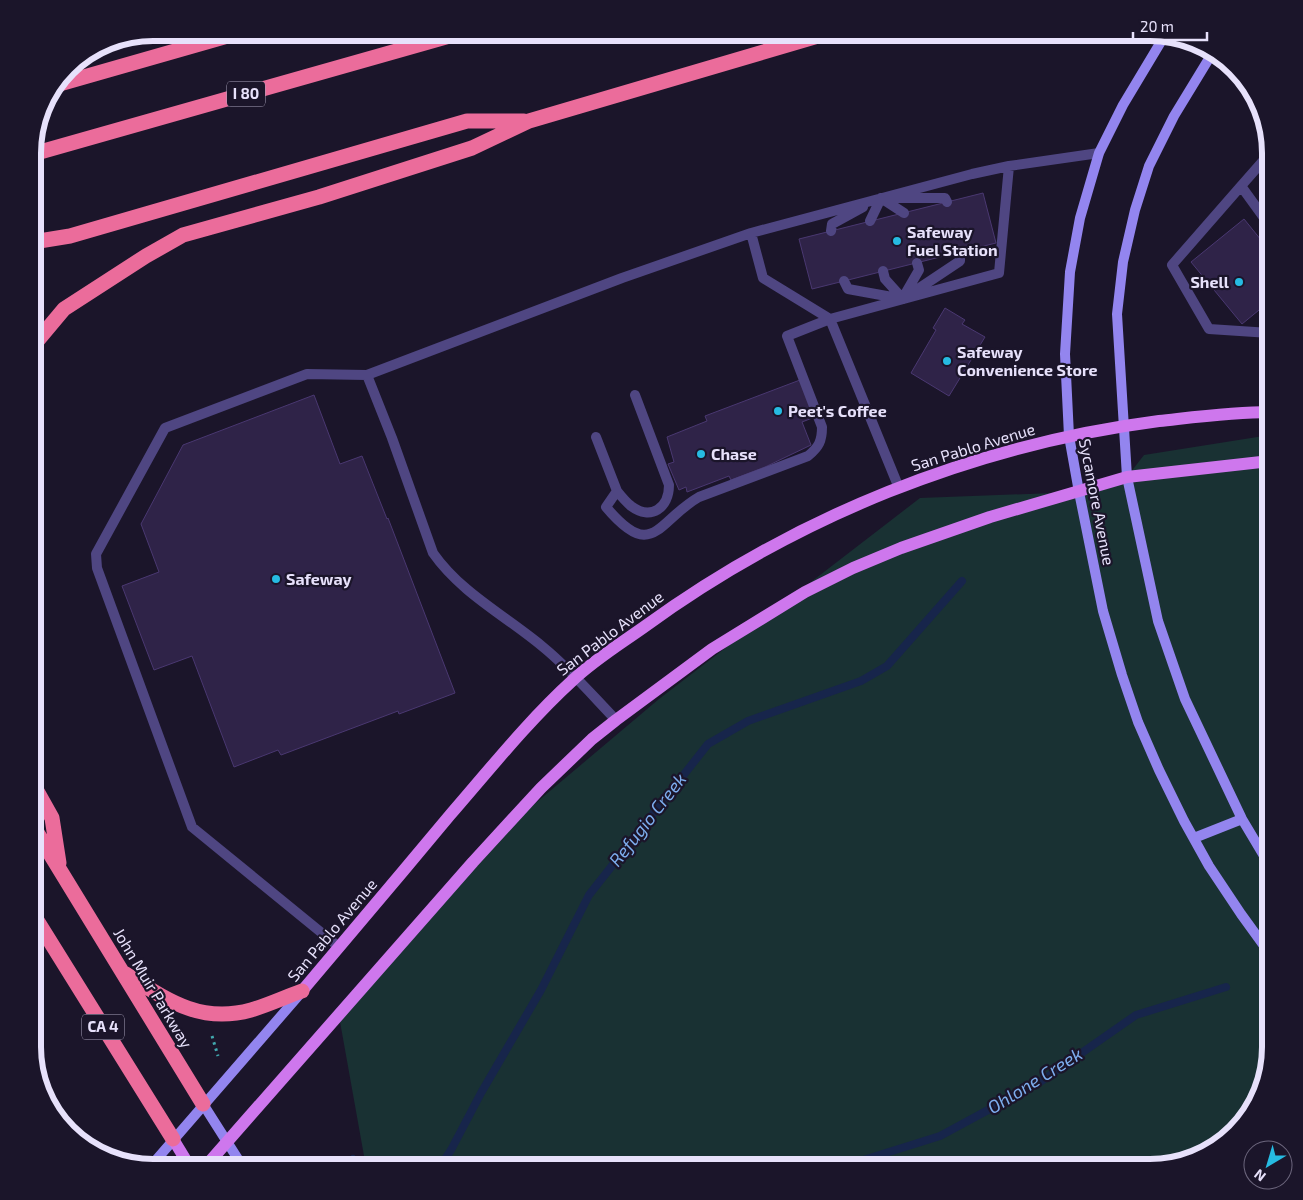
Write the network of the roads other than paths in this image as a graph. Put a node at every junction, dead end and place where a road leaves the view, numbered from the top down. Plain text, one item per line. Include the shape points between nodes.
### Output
1 (207, 41) edge
2 (432, 41) edge
3 (801, 41) edge
4 (1161, 42) edge
5 (1209, 58) edge
6 (67, 82) edge
7 (529, 121) junction
8 (41, 152) edge
9 (1098, 153) junction
10 (1262, 162) edge
11 (1009, 166) junction
12 (1241, 186) junction
13 (881, 198) junction
14 (947, 202) dead end
15 (904, 213) dead end
16 (1262, 215) edge
17 (870, 222) dead end
18 (832, 231) dead end
19 (751, 234) junction
20 (41, 240) edge
21 (960, 252) dead end
22 (917, 263) dead end
23 (883, 271) dead end
24 (844, 281) dead end
25 (903, 299) junction
26 (830, 319) junction
27 (1262, 332) edge
28 (41, 336) edge
29 (367, 375) junction
30 (635, 395) dead end
31 (1262, 412) edge
32 (1125, 426) junction
33 (1070, 436) junction
34 (596, 437) dead end
35 (1262, 462) edge
36 (1127, 477) junction
37 (899, 488) junction
38 (616, 491) junction
39 (1079, 492) junction
40 (575, 677) junction
41 (616, 720) junction
42 (41, 798) edge
43 (1242, 819) junction
44 (1194, 838) junction
45 (41, 839) edge
46 (1262, 853) edge
47 (60, 869) junction
48 (41, 927) edge
49 (1262, 943) edge
50 (339, 947) junction
51 (123, 971) junction
52 (302, 991) junction
53 (203, 1104) junction
54 (173, 1139) junction
55 (228, 1142) junction
56 (157, 1159) edge
57 (185, 1159) edge
58 (213, 1159) edge
59 (238, 1159) edge

1 - 6 highway
2 - 8 highway, I 80
3 - 7 highway
4 - 9 main road, Sycamore Avenue
5 - 32 main road via 1174,116 1149,166 1123,262 1118,314
7 - 20 highway via 467,121 79,233
7 - 28 highway via 472,148 319,197 183,235 64,309
9 - 11 lane
9 - 33 main road, Sycamore Avenue via 1080,218 1070,272 1065,354
10 - 12 lane
11 - 13 lane
11 - 25 lane via 999,273
12 - 16 lane
12 - 27 lane via 1172,265 1209,329
13 - 14 lane via 945,198
13 - 15 lane
13 - 17 lane
13 - 18 lane via 832,224
13 - 19 lane
19 - 26 lane via 763,278
19 - 29 lane via 622,278
21 - 25 lane via 960,261
22 - 25 lane via 918,270
23 - 25 lane
24 - 25 lane via 848,289
25 - 26 lane
26 - 37 lane
26 - 38 lane via 787,336 822,427 817,449 808,456 699,497 687,503 657,532 643,535 629,531 606,507
29 - 40 lane via 433,553 461,585 544,647
29 - 50 lane via 307,374 165,428 96,554 97,568 192,827
30 - 38 lane via 669,485 669,494 666,502 650,512 631,506
31 - 32 main road, San Pablo Avenue via 1208,415
32 - 33 main road, San Pablo Avenue
32 - 36 main road
33 - 37 main road, San Pablo Avenue via 946,470
33 - 39 main road, Sycamore Avenue
34 - 38 lane
35 - 36 main road
36 - 39 main road
36 - 43 main road via 1158,621 1185,699
37 - 40 main road, San Pablo Avenue via 824,518 743,561 668,609
39 - 41 main road via 990,517 901,548 805,592 712,649
39 - 44 main road, Sycamore Avenue via 1103,611 1122,675 1155,761
40 - 41 lane
40 - 50 main road, San Pablo Avenue via 527,725
41 - 55 main road via 516,815
42 - 47 highway via 52,818
43 - 44 main road
43 - 46 main road
44 - 49 main road, Sycamore Avenue via 1209,866
45 - 47 highway, John Muir Parkway / CA 4
47 - 51 highway, John Muir Parkway / CA 4
48 - 54 highway, CA 4
50 - 52 main road, San Pablo Avenue
51 - 52 highway via 164,998 193,1011 220,1014 250,1010
51 - 53 highway, John Muir Parkway / CA 4
52 - 53 main road, San Pablo Avenue
53 - 54 main road, San Pablo Avenue
53 - 55 main road, John Muir Parkway / CA 4
54 - 56 main road, San Pablo Avenue
54 - 57 main road, CA 4
55 - 58 main road
55 - 59 main road, John Muir Parkway

